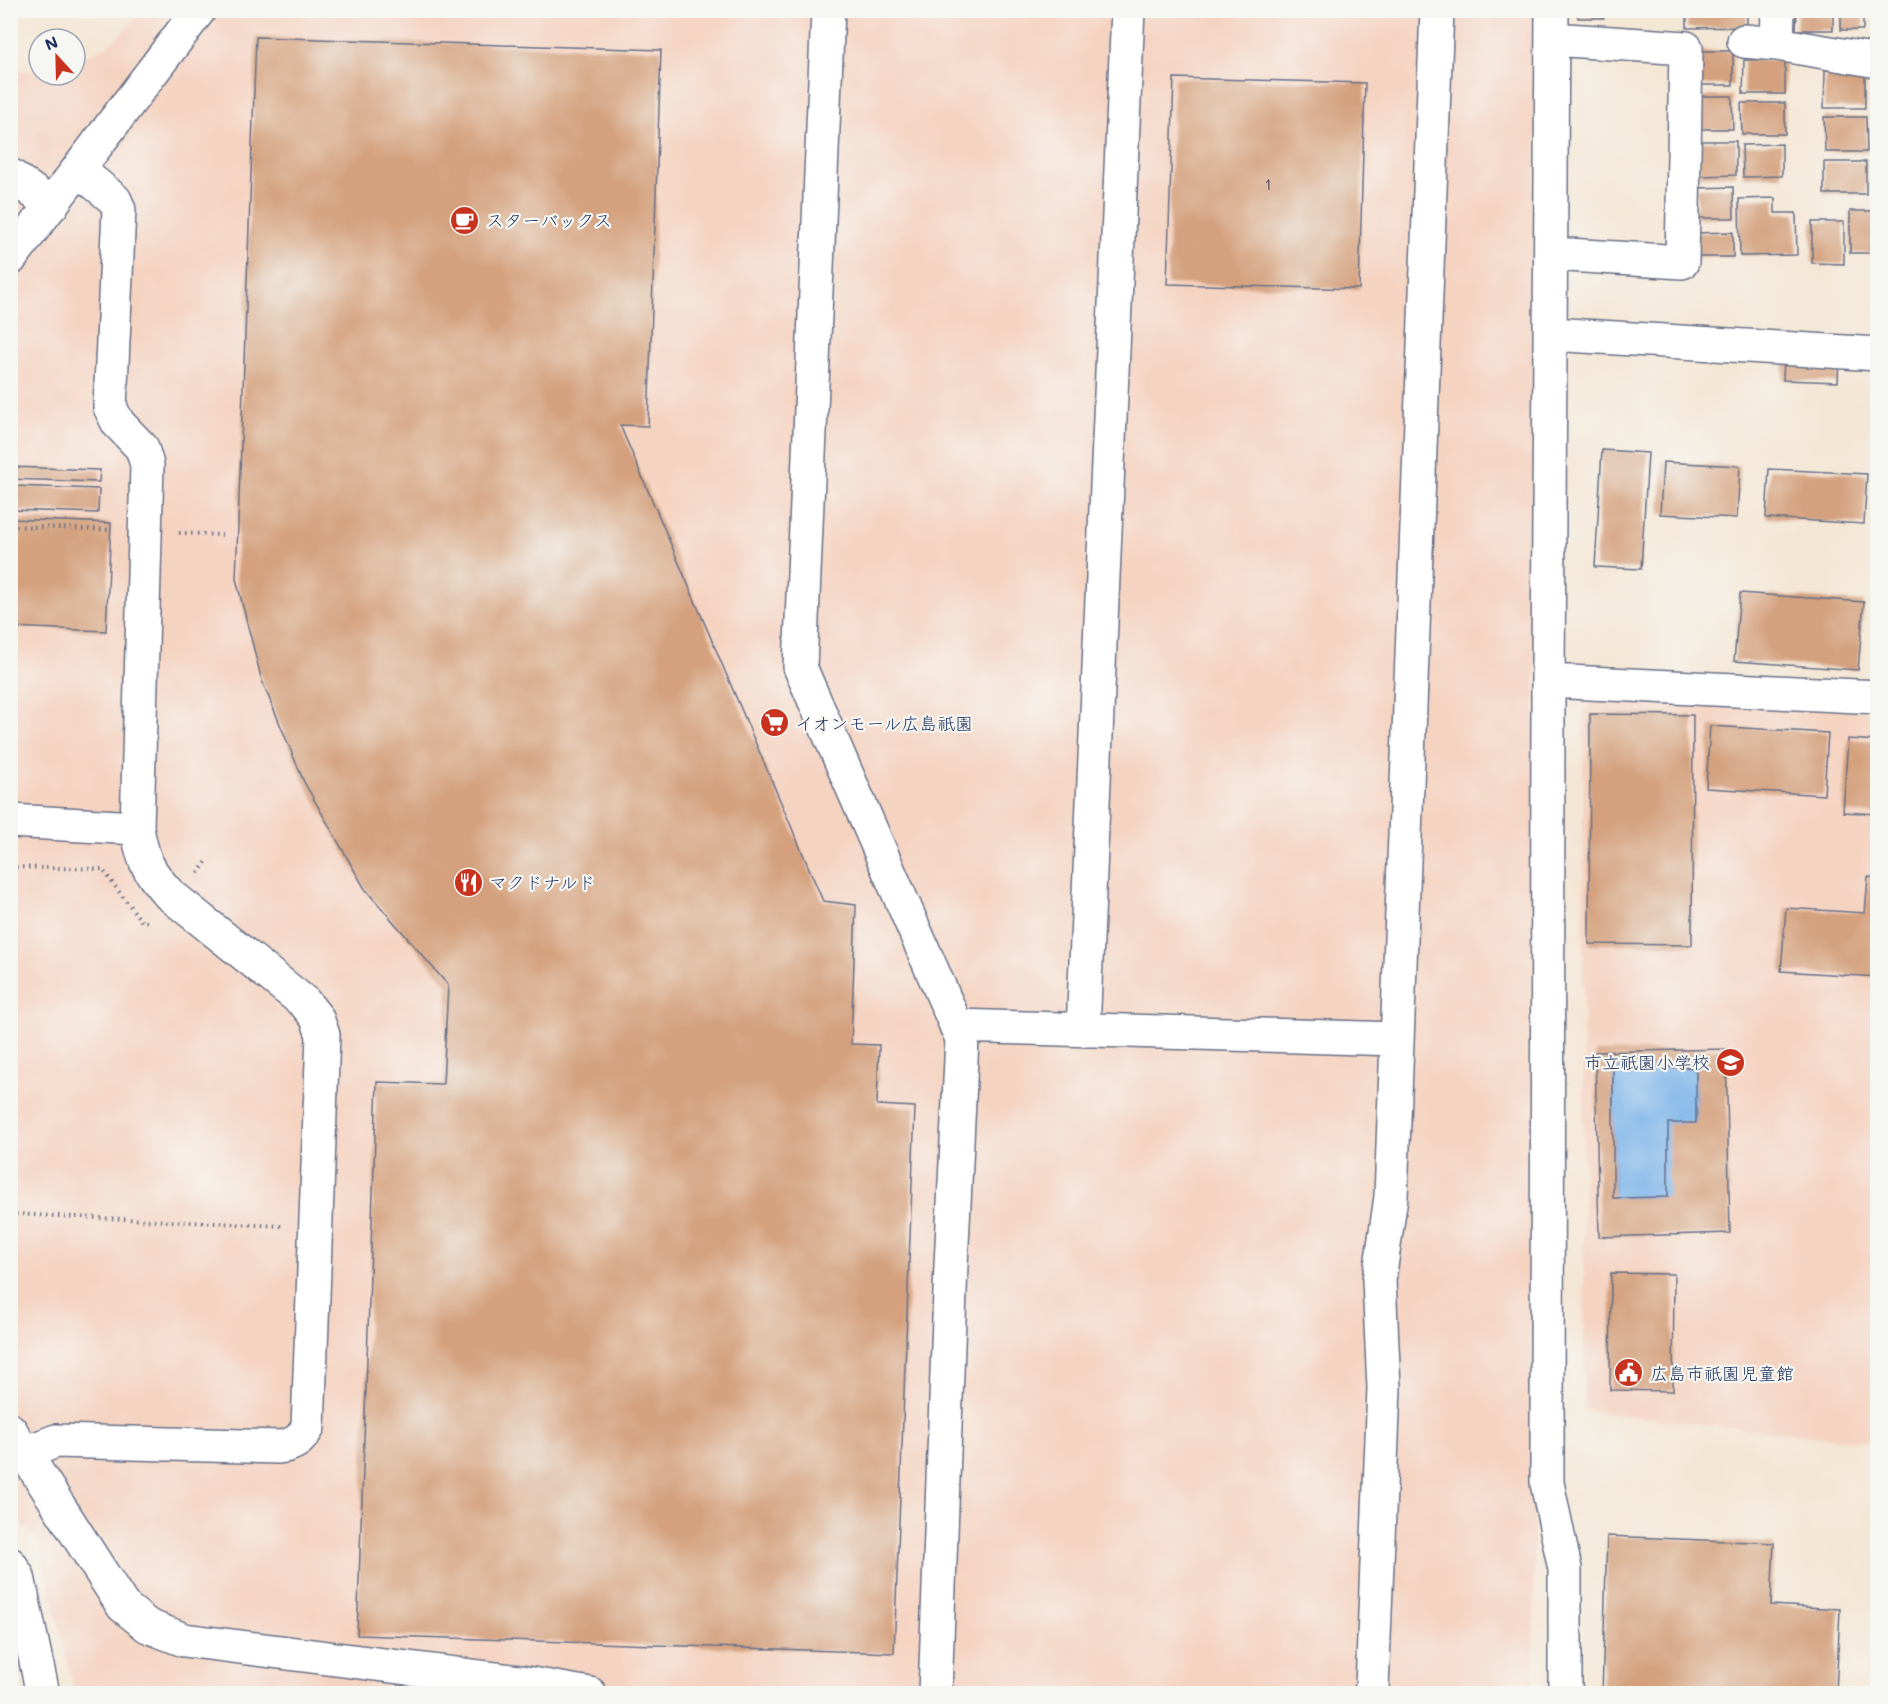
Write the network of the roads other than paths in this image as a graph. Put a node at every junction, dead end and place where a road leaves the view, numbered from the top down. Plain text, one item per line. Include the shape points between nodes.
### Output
1 (199, 10) edge
2 (828, 10) edge
3 (1128, 10) edge
4 (1437, 10) edge
5 (1778, 10) edge
6 (1552, 25) edge
7 (1744, 41) dead end
8 (1777, 44) junction
9 (1878, 61) edge
10 (79, 170) junction
11 (10, 175) edge
12 (52, 205) junction
13 (1551, 254) junction
14 (10, 259) edge
15 (1551, 334) junction
16 (1878, 354) edge
17 (1548, 681) junction
18 (1878, 697) edge
19 (10, 822) edge
20 (137, 828) junction
21 (956, 1026) junction
22 (1083, 1030) junction
23 (1397, 1039) junction
24 (18, 1441) edge
25 (10, 1564) edge
26 (43, 1694) edge
27 (590, 1694) edge
28 (935, 1694) edge
29 (1370, 1694) edge
30 (1565, 1694) edge

1 - 10 street
2 - 21 street via 800,667
3 - 22 street
4 - 23 street
5 - 8 street
6 - 13 street
6 - 13 street via 1686,48 1682,262
7 - 8 street
8 - 9 street
10 - 12 street
10 - 20 street via 115,200 119,210 110,406 118,423 142,448 147,465
11 - 12 street
12 - 14 street
13 - 15 street
15 - 16 street
15 - 17 street
17 - 18 street
17 - 30 street via 1547,1483 1565,1569
19 - 20 street
20 - 24 street via 141,853 151,874 169,894 305,1003 317,1018 323,1035 308,1427 291,1446 279,1447
21 - 22 street
21 - 28 street via 962,1039
22 - 23 street
23 - 29 street via 1391,1197 1379,1280 1384,1388
24 - 27 street via 123,1606 148,1626 184,1640
25 - 26 street via 18,1577

